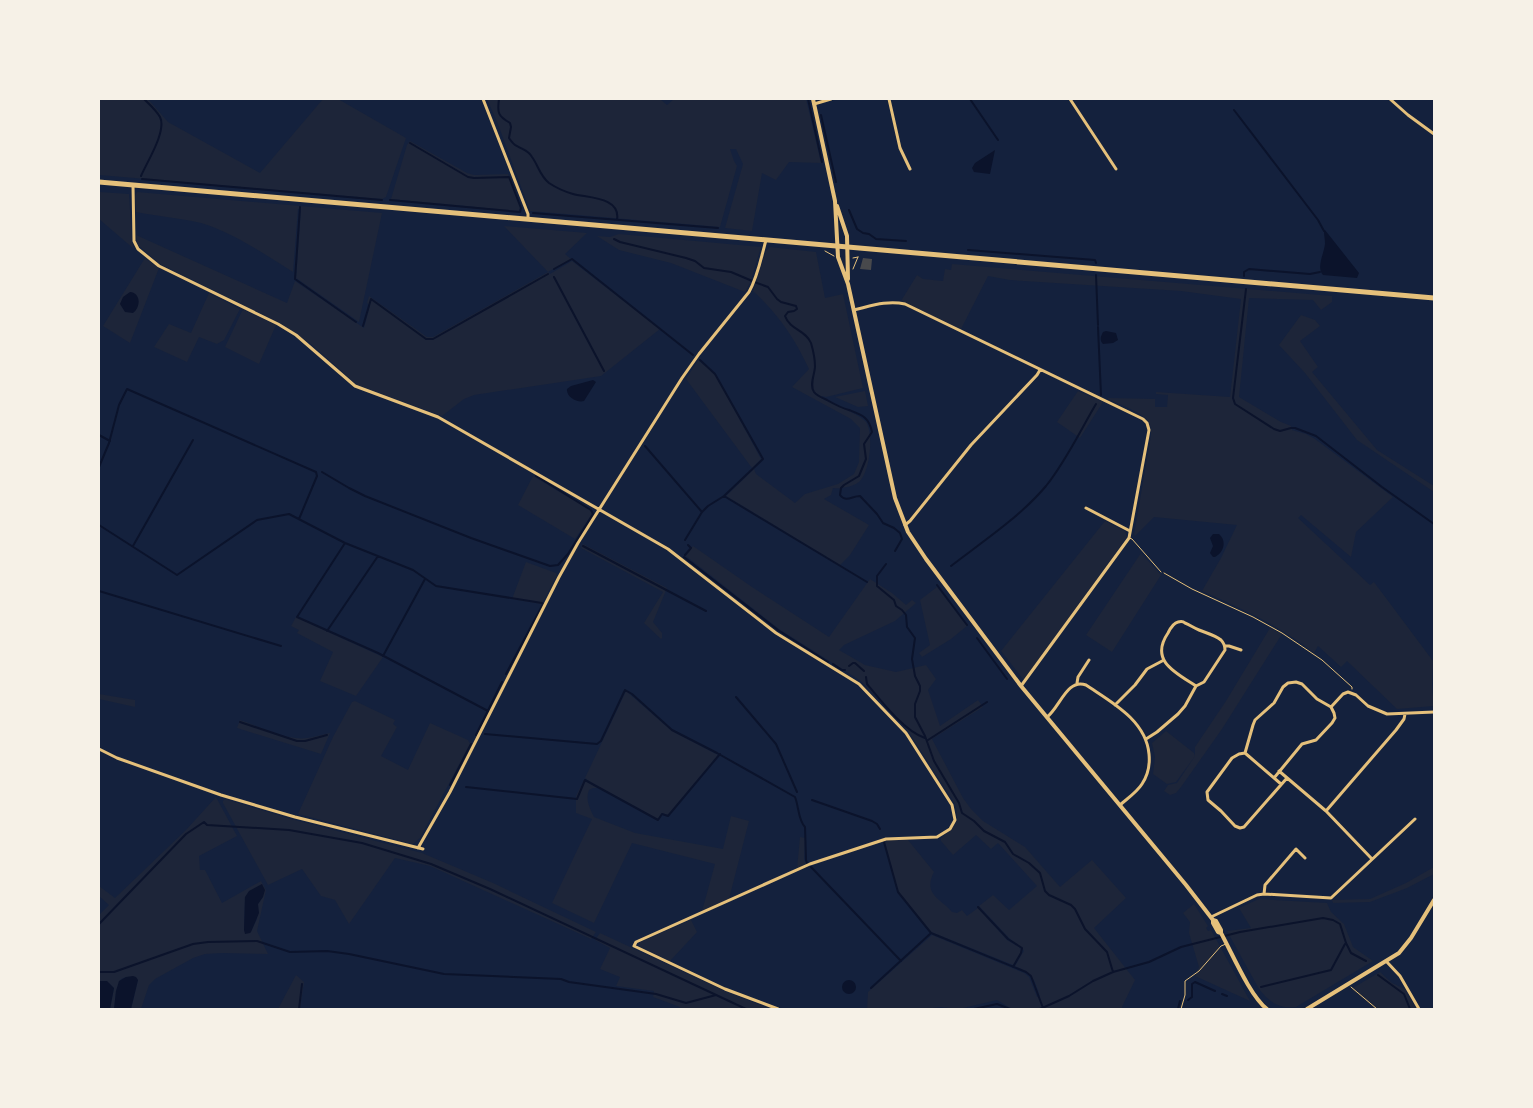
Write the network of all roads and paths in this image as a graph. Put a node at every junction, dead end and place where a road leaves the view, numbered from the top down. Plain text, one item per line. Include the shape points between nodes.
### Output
1 (483, 99) edge
2 (813, 99) edge
3 (830, 99) edge
4 (889, 99) edge
5 (1070, 99) edge
6 (1390, 99) edge
7 (814, 104) junction
8 (1434, 134) edge
9 (910, 169) dead end
10 (1116, 169) dead end
11 (99, 182) edge
12 (133, 185) junction
13 (835, 201) junction
14 (528, 219) junction
15 (766, 240) junction
16 (837, 246) junction
17 (848, 247) junction
18 (825, 251) dead end
19 (838, 257) junction
20 (858, 257) dead end
21 (852, 272) dead end
22 (848, 284) junction
23 (1434, 298) edge
24 (854, 310) junction
25 (1040, 370) junction
26 (1086, 508) dead end
27 (599, 510) junction
28 (904, 525) junction
29 (1130, 531) junction
30 (1129, 538) junction
31 (1161, 572) joint
32 (1225, 646) junction
33 (1241, 650) dead end
34 (1089, 660) dead end
35 (1164, 660) junction
36 (1077, 683) junction
37 (1021, 686) junction
38 (1196, 686) junction
39 (1352, 693) junction
40 (1116, 705) junction
41 (1331, 707) junction
42 (1434, 712) edge
43 (1405, 714) junction
44 (1047, 717) junction
45 (1146, 739) junction
46 (99, 749) edge
47 (1245, 752) junction
48 (1280, 772) junction
49 (1274, 778) junction
50 (1287, 778) junction
51 (1281, 784) junction
52 (1120, 805) junction
53 (1326, 811) junction
54 (1415, 819) dead end
55 (418, 847) junction
56 (422, 849) dead end
57 (1305, 858) dead end
58 (1372, 859) junction
59 (1264, 894) junction
60 (1434, 900) edge
61 (1212, 918) junction
62 (1226, 942) junction
63 (1386, 961) junction
64 (1351, 987) dead end
65 (778, 1009) edge
66 (1181, 1009) edge
67 (1267, 1009) edge
68 (1307, 1009) edge
69 (1377, 1009) edge
70 (1419, 1009) edge

1 - 14 street
2 - 7 street
3 - 7 street
4 - 9 street via 900,148
5 - 10 street
6 - 8 street
7 - 13 street
11 - 12 main road
12 - 14 main road
12 - 27 street via 134,241 138,249 159,266 278,324 355,386 438,417
13 - 16 street
13 - 17 street
14 - 15 main road
15 - 16 main road
15 - 27 street via 753,284 690,366
16 - 17 main road
16 - 19 street
17 - 22 street
17 - 23 main road
18 - 19 path
19 - 22 street
20 - 21 path
22 - 24 street
24 - 25 street via 888,302 905,304
24 - 28 street via 895,498
25 - 28 street
25 - 29 street via 1147,423 1149,430
26 - 29 street
27 - 55 street via 562,572 450,792
27 - 65 street via 668,549 776,633 859,684 906,733 952,805 955,814 953,826 937,837 886,839 810,864 636,942 634,946 726,989
28 - 37 street
29 - 30 street
30 - 31 lane
30 - 37 street
31 - 39 path via 1282,633 1322,660 1352,687
32 - 33 street
32 - 35 street via 1219,638 1185,622 1176,622 1164,638
32 - 38 street via 1223,655 1204,682
34 - 36 street
35 - 38 street via 1169,668
35 - 40 street via 1146,669
36 - 40 street via 1086,685
36 - 44 street
37 - 44 street
38 - 45 street via 1174,718
39 - 41 street via 1343,694
39 - 43 street via 1368,706 1387,714
40 - 45 street via 1136,723
41 - 47 street via 1302,684 1288,683 1256,720
41 - 48 street via 1335,718 1332,723 1316,740 1302,744
42 - 43 street
43 - 53 street via 1396,730
44 - 52 street
45 - 52 street via 1150,757 1146,777 1134,794
46 - 55 street via 221,795
47 - 49 street
47 - 51 street via 1232,758 1207,792 1208,800 1235,826 1244,826
48 - 49 street
48 - 50 street
49 - 51 street
50 - 51 street
50 - 53 street
52 - 61 street
53 - 58 street
54 - 58 street
55 - 56 street
57 - 59 street via 1296,849 1266,885
58 - 59 street via 1331,898
59 - 61 street
60 - 63 street via 1406,945
61 - 62 street
62 - 66 lane via 1185,981
62 - 67 street via 1259,1002
63 - 68 street
63 - 70 street via 1400,976
64 - 69 path

